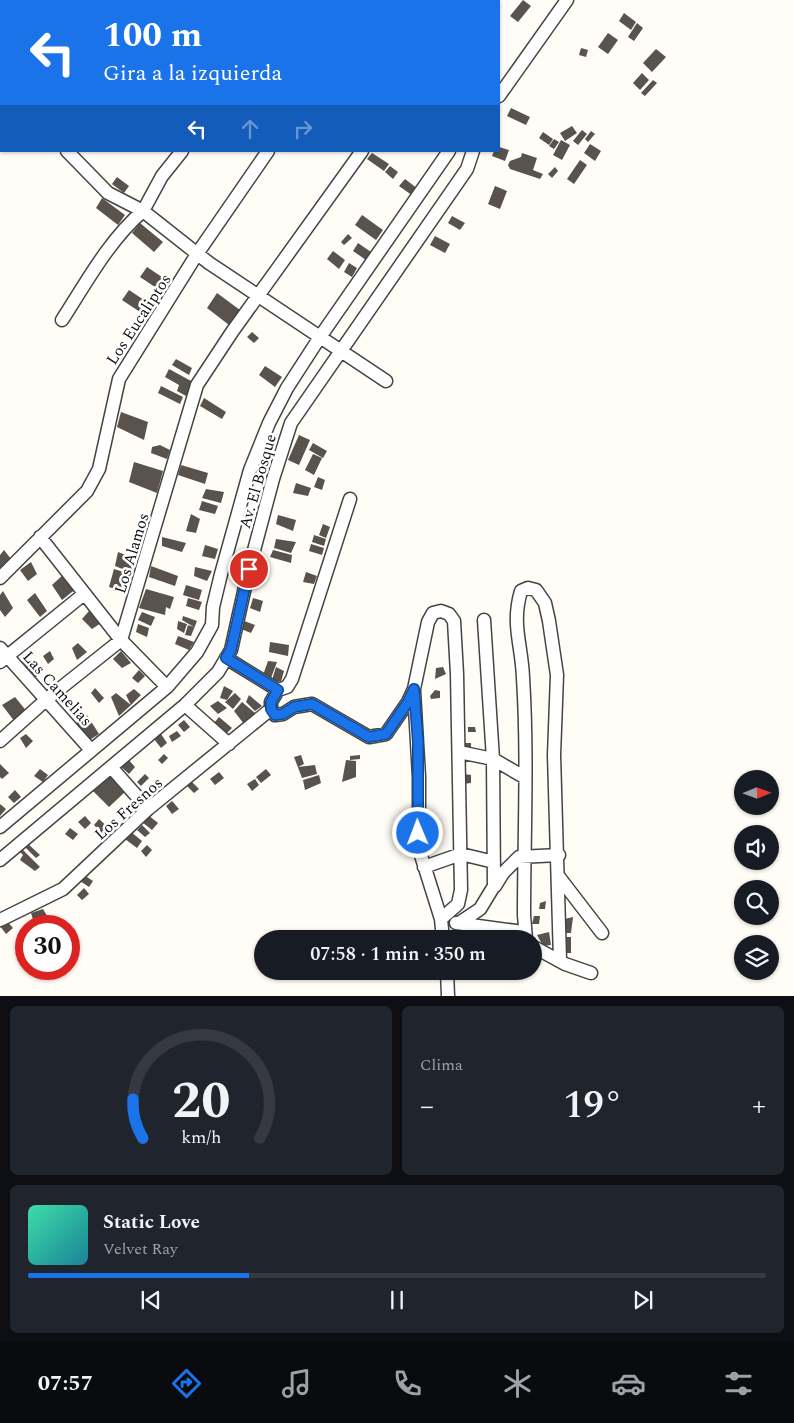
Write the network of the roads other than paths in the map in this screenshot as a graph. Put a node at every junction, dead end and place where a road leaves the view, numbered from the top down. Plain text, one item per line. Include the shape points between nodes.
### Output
1 (567, 0) edge
2 (500, 95) edge
3 (68, 152) edge
4 (181, 152) edge
5 (267, 152) edge
6 (361, 152) edge
7 (448, 152) edge
8 (473, 152) edge
9 (143, 211) junction
10 (197, 254) junction
11 (259, 296) junction
12 (62, 320) dead end
13 (320, 337) junction
14 (340, 352) junction
15 (386, 381) dead end
16 (350, 499) dead end
17 (40, 537) junction
18 (0, 578) edge
19 (84, 594) junction
20 (484, 620) dead end
21 (121, 640) junction
22 (2, 655) edge
23 (226, 658) junction
24 (167, 687) junction
25 (414, 689) junction
26 (278, 690) junction
27 (47, 699) junction
28 (185, 706) junction
29 (271, 709) junction
30 (0, 741) edge
31 (229, 744) junction
32 (91, 750) junction
33 (458, 752) junction
34 (493, 759) junction
35 (111, 767) junction
36 (524, 776) junction
37 (148, 809) junction
38 (0, 827) edge
39 (461, 854) junction
40 (559, 855) junction
41 (524, 856) junction
42 (0, 860) edge
43 (494, 862) junction
44 (424, 868) junction
45 (559, 877) junction
46 (494, 886) junction
47 (0, 920) edge
48 (459, 923) junction
49 (442, 928) edge
50 (509, 930) edge
51 (525, 930) edge
52 (602, 933) dead end
53 (542, 951) edge
54 (560, 960) junction
55 (591, 973) dead end
56 (447, 980) edge
57 (448, 996) edge

1 - 2 street
3 - 9 street via 108,193
4 - 9 street via 162,176
5 - 10 street, Los Eucaliptos
6 - 11 street, Los Alamos
7 - 13 street, Av. El Bosque
8 - 14 street, Av. El Bosque via 468,170
9 - 10 street
9 - 12 street via 124,230
10 - 11 street
10 - 17 street, Los Eucaliptos via 119,379 99,469 87,491
11 - 13 street
11 - 21 street, Los Alamos via 197,385
13 - 14 street
13 - 24 street, Av. El Bosque via 268,423 250,470 212,607 212,625 197,652
14 - 15 street
14 - 23 street, Av. El Bosque via 291,424 273,479 231,650
16 - 26 street via 292,679 286,687
17 - 18 street, Los Eucaliptos
17 - 19 street
19 - 21 street
19 - 22 street
20 - 34 street
21 - 24 street
21 - 27 street
22 - 27 street, Las Camelias
23 - 26 street
23 - 28 street, Av. El Bosque via 218,672
24 - 32 street, Av. El Bosque
25 - 29 street via 386,734 369,737 312,704 275,715
25 - 33 street via 428,622 433,614 449,614 454,621
25 - 44 street via 419,849
26 - 29 street
27 - 30 street
27 - 32 street, Las Camelias
28 - 31 street
28 - 35 street, Av. El Bosque
29 - 31 street, Los Fresnos
31 - 37 street, Los Fresnos
32 - 38 street, Av. El Bosque
33 - 34 street
33 - 39 street
34 - 36 street
34 - 43 street
35 - 37 street
35 - 42 street, Av. El Bosque
36 - 40 street via 523,676 516,633 519,597 521,590 528,588 536,590 544,603 558,675 554,755
36 - 41 street
37 - 47 street, Los Fresnos via 63,889
39 - 43 street
39 - 44 street
39 - 49 street via 458,904
40 - 41 street
40 - 45 street
41 - 46 street via 511,864
41 - 51 street
43 - 46 street
44 - 49 street
45 - 52 street
45 - 54 street
46 - 48 street via 480,909
48 - 49 street
48 - 50 street
53 - 54 street
54 - 55 street
56 - 57 street

